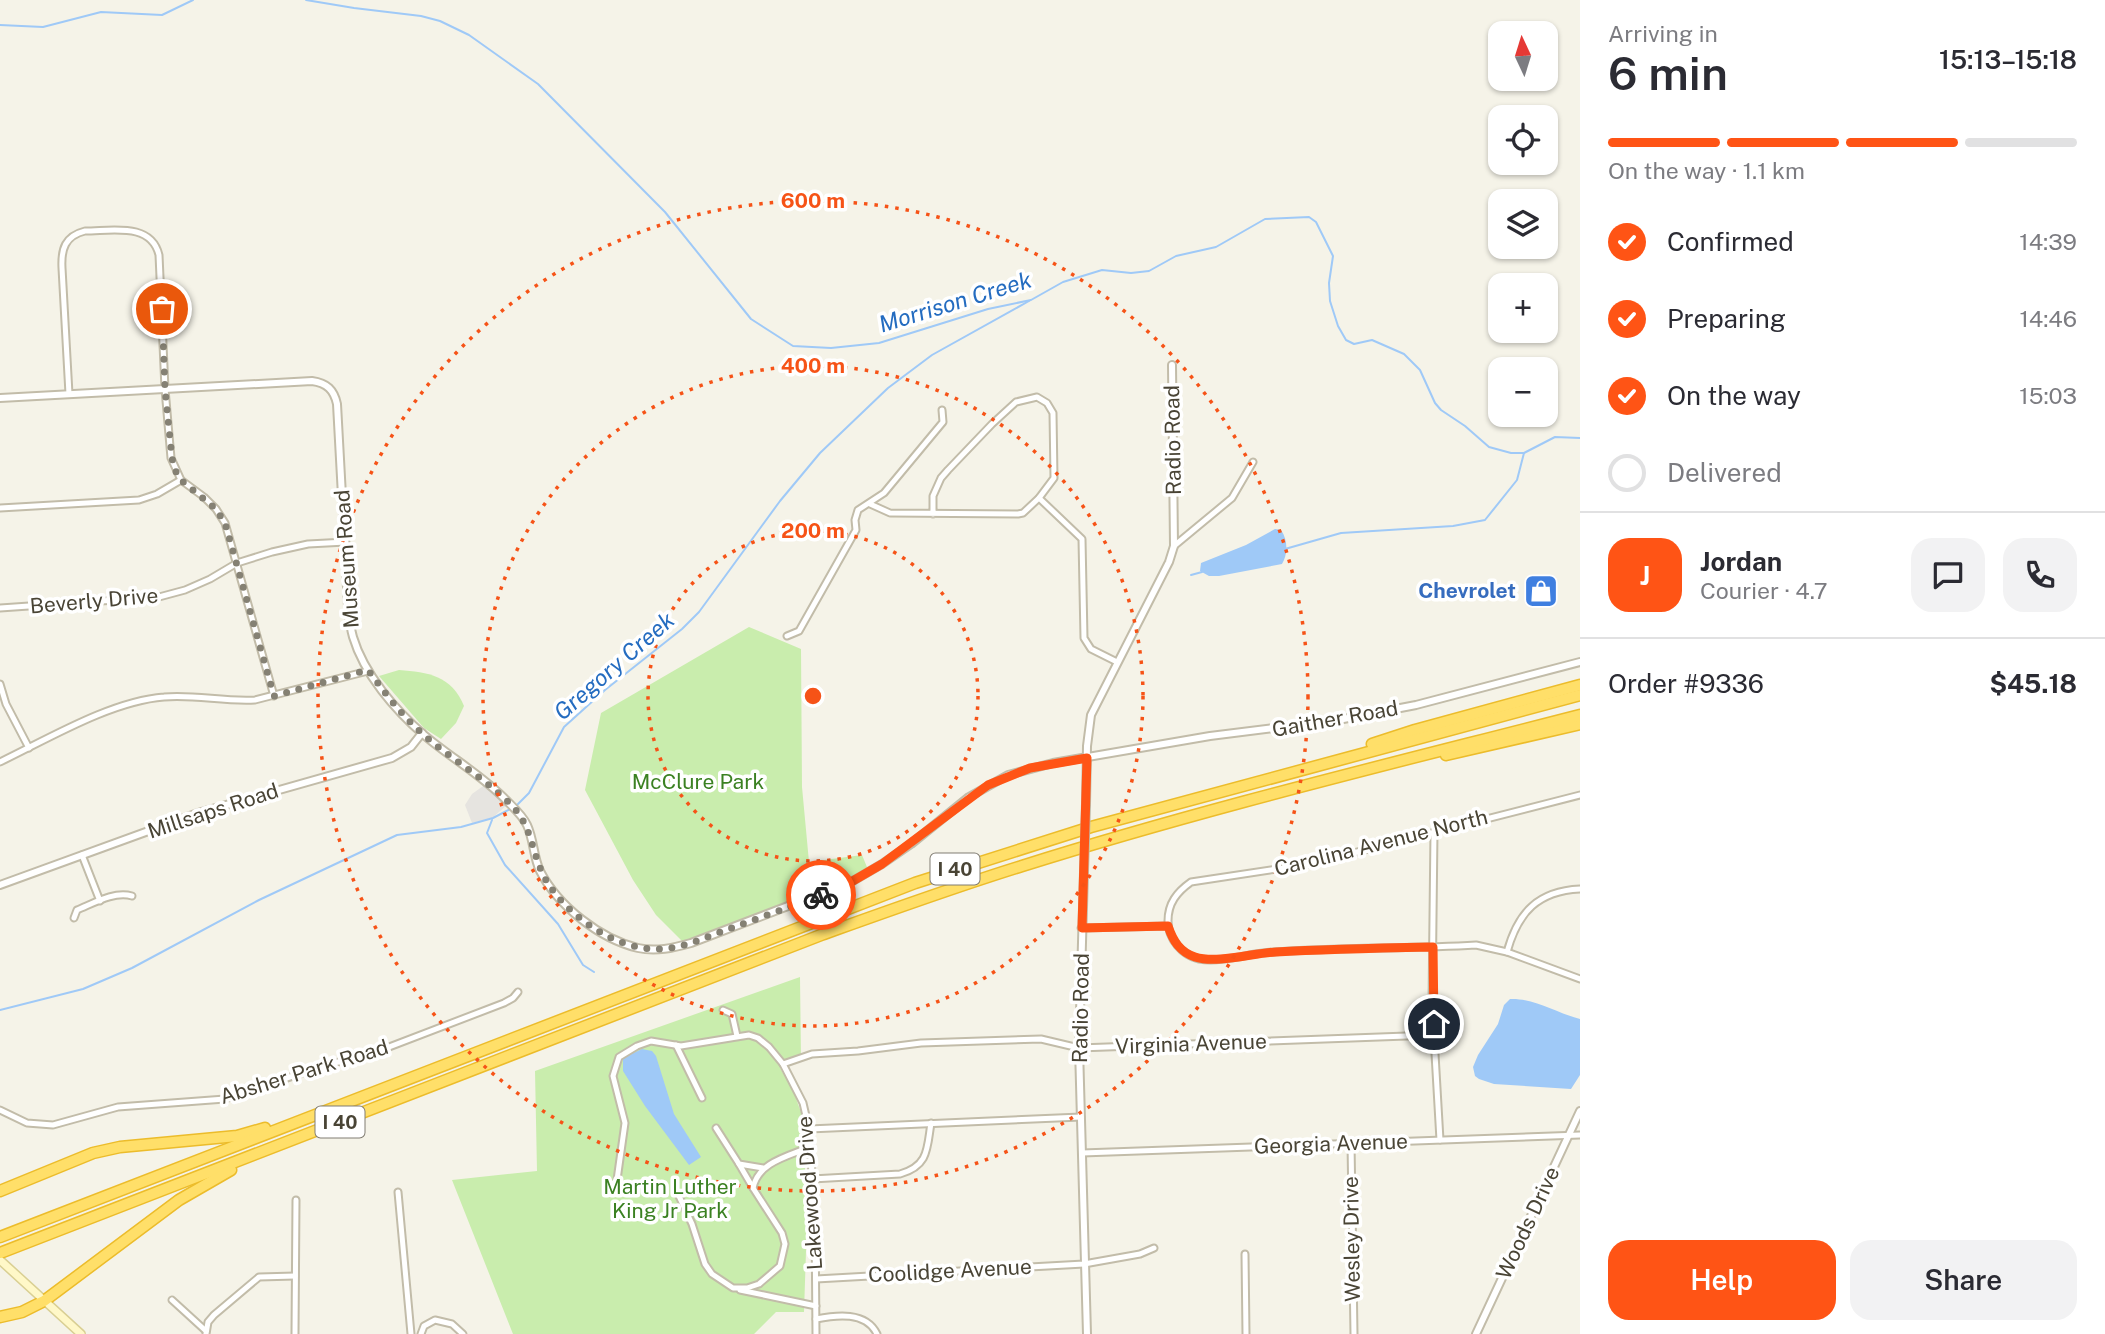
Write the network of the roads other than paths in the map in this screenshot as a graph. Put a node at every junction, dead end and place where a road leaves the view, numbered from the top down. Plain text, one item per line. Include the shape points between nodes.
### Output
1 (1172, 365) dead end
2 (165, 389) junction
3 (69, 394) junction
4 (0, 398) edge
5 (942, 410) dead end
6 (1253, 462) dead end
7 (181, 480) junction
8 (1039, 498) junction
9 (870, 504) junction
10 (0, 508) edge
11 (933, 514) junction
12 (346, 542) junction
13 (1174, 546) junction
14 (237, 563) junction
15 (0, 608) edge
16 (787, 636) dead end
17 (1117, 662) junction
18 (1580, 662) edge
19 (368, 670) junction
20 (0, 684) edge
21 (1580, 685) edge
22 (1580, 695) edge
23 (274, 696) junction
24 (1580, 715) edge
25 (1580, 724) edge
26 (422, 733) junction
27 (29, 748) junction
28 (1087, 758) junction
29 (0, 762) edge
30 (1380, 767) junction
31 (1284, 774) junction
32 (1580, 795) edge
33 (1434, 832) junction
34 (82, 855) junction
35 (0, 885) edge
36 (1580, 889) edge
37 (132, 896) dead end
38 (100, 901) junction
39 (74, 918) dead end
40 (1168, 926) junction
41 (1082, 928) junction
42 (1433, 947) junction
43 (1507, 951) junction
44 (1580, 979) edge
45 (518, 992) dead end
46 (723, 1010) dead end
47 (1434, 1035) junction
48 (737, 1036) junction
49 (676, 1045) junction
50 (1079, 1048) junction
51 (783, 1064) junction
52 (702, 1098) dead end
53 (349, 1102) junction
54 (0, 1110) edge
55 (1580, 1111) edge
56 (1081, 1117) junction
57 (931, 1123) junction
58 (716, 1128) dead end
59 (809, 1129) junction
60 (1580, 1135) edge
61 (1568, 1136) junction
62 (1440, 1140) junction
63 (1351, 1143) junction
64 (280, 1145) junction
65 (810, 1147) junction
66 (1082, 1153) junction
67 (739, 1164) junction
68 (763, 1168) junction
69 (812, 1179) junction
70 (616, 1187) dead end
71 (753, 1188) junction
72 (0, 1191) edge
73 (398, 1192) dead end
74 (678, 1194) dead end
75 (296, 1200) dead end
76 (0, 1237) edge
77 (1154, 1248) dead end
78 (0, 1253) edge
79 (1245, 1254) dead end
80 (0, 1259) edge
81 (1084, 1264) junction
82 (295, 1276) junction
83 (765, 1277) junction
84 (816, 1279) junction
85 (733, 1288) junction
86 (766, 1297) junction
87 (173, 1300) dead end
88 (44, 1301) junction
89 (816, 1306) junction
90 (0, 1317) edge
91 (816, 1319) junction
92 (206, 1332) edge
93 (81, 1334) edge
94 (295, 1334) edge
95 (411, 1334) edge
96 (421, 1334) edge
97 (463, 1334) edge
98 (816, 1334) edge
99 (877, 1334) edge
100 (1087, 1334) edge
101 (1246, 1334) edge
102 (1354, 1334) edge
103 (1476, 1334) edge

1 - 13 street, Radio Road
2 - 3 street, Museum Road
2 - 3 street via 157,246 143,232 85,231 68,239 61,257
2 - 7 street via 172,458
2 - 12 street, Museum Road via 312,381 329,387 337,404
3 - 4 street, Museum Road
5 - 9 street via 943,422
6 - 13 street via 1232,498
7 - 10 street via 139,500
7 - 14 street via 216,509
8 - 11 street via 1018,514
8 - 11 street via 1054,478 1053,413 1044,400 1029,397 1016,402 992,424 941,478 933,496
8 - 17 street via 1082,539 1084,638 1091,649
9 - 11 street via 890,513
9 - 16 street via 858,510 856,530 799,631
12 - 14 street, Beverly Drive via 308,544
12 - 19 street, Museum Road via 351,629
13 - 17 street, Radio Road
14 - 15 street, Beverly Drive via 198,585 159,597
14 - 23 street
17 - 28 street, Radio Road via 1091,715
18 - 28 street, Gaither Road via 1416,705
19 - 23 street
19 - 26 street, Museum Road
20 - 27 street
21 - 31 highway via 1415,730
22 - 31 highway, I 40
23 - 27 street via 235,701 190,696 138,701
24 - 30 highway, I 40
25 - 30 highway
26 - 28 street, Museum Road via 512,806 527,825 542,874 578,916 623,943 665,949 851,882 978,791 1009,775
26 - 34 street, Millsaps Road via 411,747 392,758 198,813
27 - 29 street
28 - 41 street, Radio Road, bridge
30 - 64 highway, I 40 via 1022,866 921,900
31 - 53 highway, I 40 via 1056,837 915,883
32 - 33 street, Carolina Avenue North
33 - 40 street, Carolina Avenue North via 1298,867 1191,882 1172,900
33 - 42 street
34 - 35 street, Millsaps Road
34 - 38 street
36 - 43 street via 1544,897 1529,907 1518,921
37 - 38 street via 122,893
38 - 39 street via 77,910
40 - 41 street
40 - 42 street via 1188,954 1211,959 1286,951
41 - 50 street, Radio Road
42 - 43 street via 1476,945
42 - 47 street
43 - 44 street
45 - 54 street, Absher Park Road via 505,1003 376,1052 225,1099 118,1107 53,1125 27,1122
46 - 48 street via 732,1014
47 - 50 street, Virginia Avenue
47 - 62 street
48 - 49 street
48 - 51 street, Lakewood Drive via 758,1038
49 - 52 street
49 - 70 street via 651,1041 624,1053 617,1062 613,1076 625,1123
50 - 51 street, Virginia Avenue via 1041,1039 921,1043 812,1054
50 - 56 street, Radio Road
51 - 59 street, Lakewood Drive via 803,1103
53 - 72 highway via 237,1136 93,1153
53 - 76 highway, I 40
55 - 61 street, Woods Drive
56 - 57 street
56 - 66 street, Radio Road
57 - 59 street
57 - 69 street via 927,1152 912,1171
58 - 67 street
59 - 65 street, Lakewood Drive
60 - 61 street, Georgia Avenue
61 - 62 street, Georgia Avenue
61 - 103 street, Woods Drive
62 - 63 street, Georgia Avenue
63 - 66 street, Georgia Avenue
63 - 102 street, Wesley Drive
64 - 78 highway, I 40
64 - 88 highway via 179,1200
65 - 68 street
65 - 69 street, Lakewood Drive
66 - 81 street, Radio Road
67 - 68 street
67 - 71 street
68 - 71 street
69 - 84 street, Lakewood Drive
71 - 83 street via 785,1244 780,1266
73 - 95 street
74 - 85 street via 705,1264 712,1275
75 - 82 street
77 - 81 street, Coolidge Avenue
79 - 101 street
80 - 88 main road
81 - 84 street, Coolidge Avenue
81 - 100 street, Radio Road
82 - 92 street via 259,1277 214,1315
82 - 94 street
83 - 85 street via 759,1284
83 - 86 street
84 - 89 street, Lakewood Drive
85 - 86 street
86 - 89 street
87 - 92 street
88 - 90 highway
88 - 93 main road
89 - 91 street, Lakewood Drive
91 - 98 street, Lakewood Drive
91 - 99 street via 850,1316 870,1324
96 - 97 street via 424,1326 435,1320 452,1324

